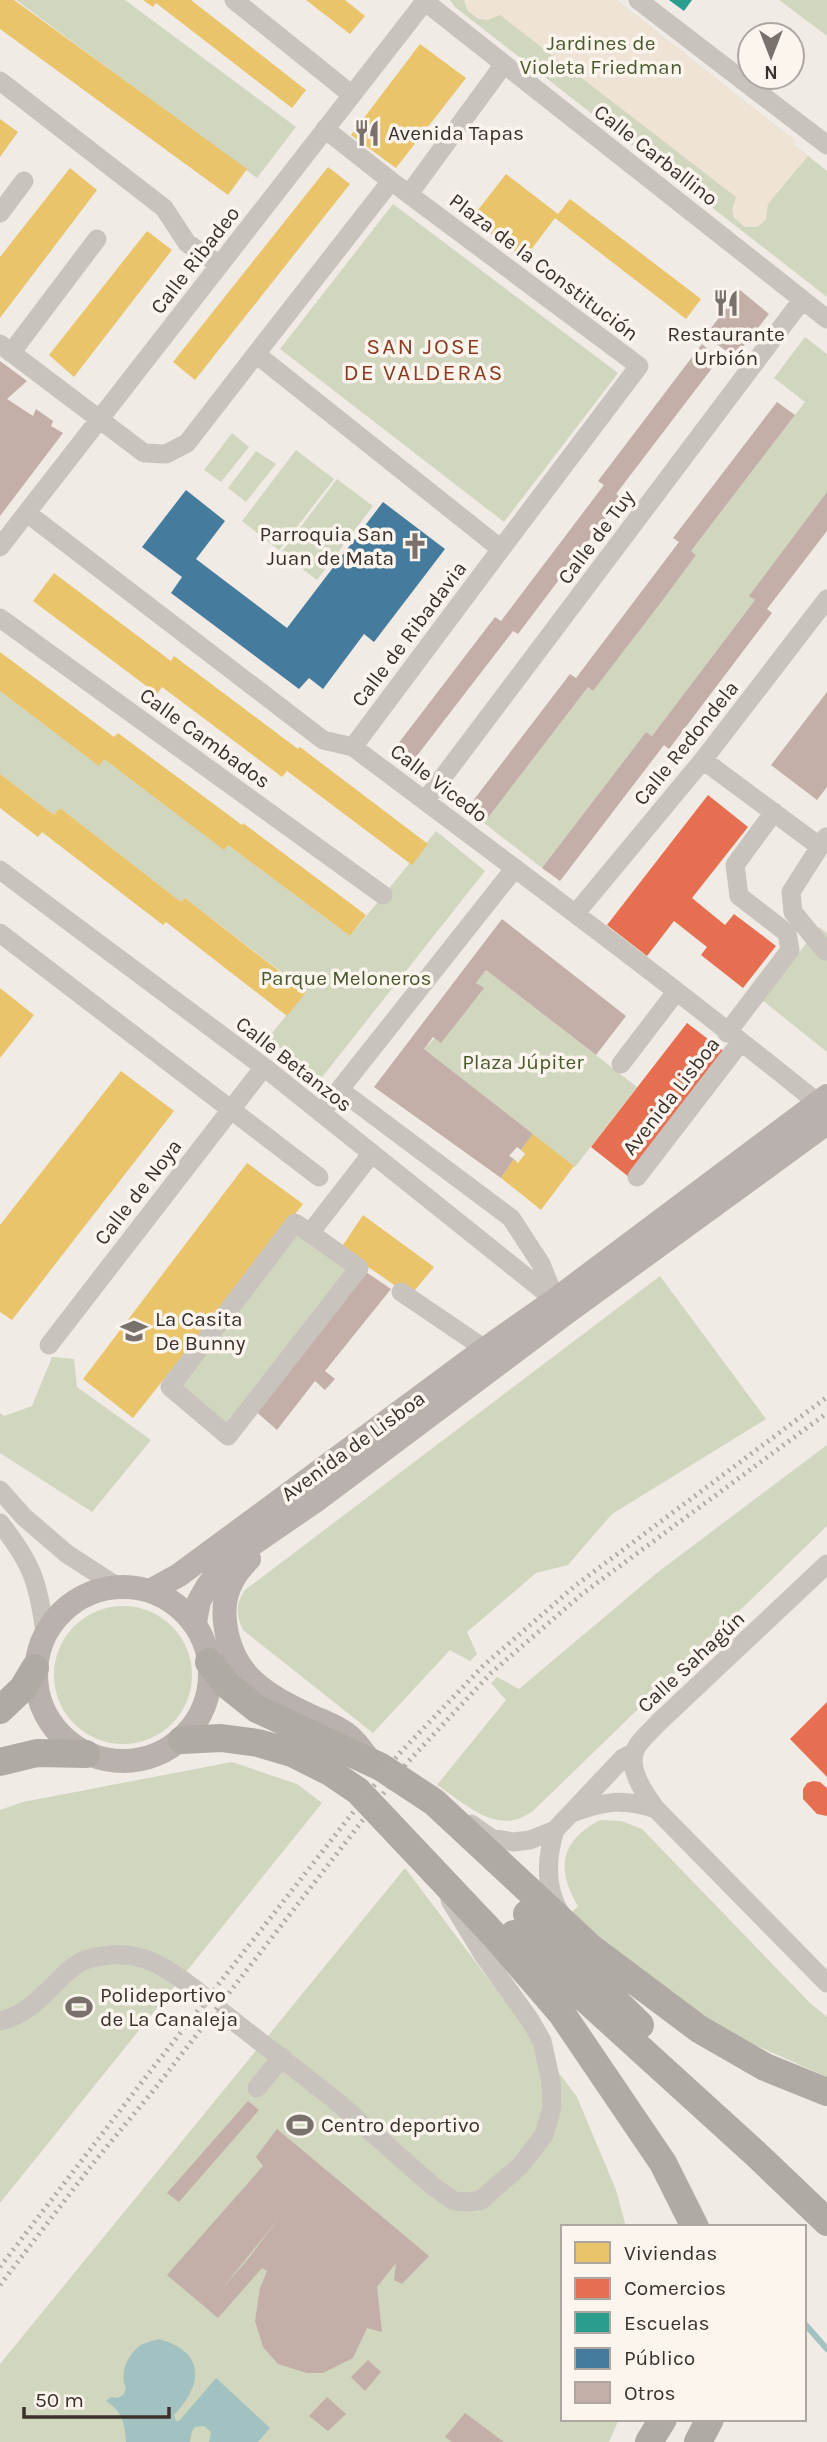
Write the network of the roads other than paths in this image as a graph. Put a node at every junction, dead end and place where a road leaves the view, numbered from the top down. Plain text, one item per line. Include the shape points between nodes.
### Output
1 (234, 0) edge
2 (425, 0) edge
3 (638, 0) edge
4 (504, 64) junction
5 (0, 81) edge
6 (352, 95) junction
7 (325, 130) junction
8 (827, 145) edge
9 (24, 181) dead end
10 (391, 181) junction
11 (409, 194) junction
12 (0, 213) edge
13 (97, 239) dead end
14 (220, 265) junction
15 (802, 300) junction
16 (827, 319) edge
17 (6, 349) edge
18 (256, 354) junction
19 (99, 420) junction
20 (27, 513) junction
21 (0, 547) edge
22 (501, 549) junction
23 (827, 598) edge
24 (0, 618) edge
25 (353, 747) junction
26 (703, 760) junction
27 (425, 801) junction
28 (774, 812) junction
29 (823, 841) edge
30 (515, 868) junction
31 (0, 870) edge
32 (383, 895) dead end
33 (576, 913) junction
34 (0, 933) edge
35 (825, 951) dead end
36 (676, 992) junction
37 (734, 1038) junction
38 (621, 1064) dead end
39 (264, 1068) junction
40 (340, 1090) junction
41 (824, 1108) edge
42 (230, 1110) junction
43 (321, 1113) junction
44 (372, 1153) junction
45 (319, 1177) dead end
46 (637, 1177) dead end
47 (310, 1233) junction
48 (401, 1292) dead end
49 (561, 1307) junction
50 (49, 1345) dead end
51 (485, 1349) junction
52 (0, 1490) edge
53 (318, 1499) junction
54 (0, 1523) edge
55 (827, 1563) edge
56 (118, 1587) junction
57 (150, 1591) junction
58 (195, 1622) junction
59 (45, 1632) junction
60 (209, 1662) junction
61 (34, 1668) junction
62 (0, 1710) edge
63 (182, 1740) junction
64 (634, 1752) junction
65 (86, 1754) junction
66 (0, 1762) edge
67 (372, 1765) junction
68 (434, 1801) junction
69 (656, 1809) junction
70 (569, 1814) junction
71 (397, 1830) junction
72 (555, 1830) junction
73 (443, 1879) junction
74 (572, 1930) junction
75 (827, 1983) edge
76 (196, 1990) tunnel mouth
77 (232, 2019) tunnel mouth
78 (0, 2021) edge
79 (282, 2057) junction
80 (257, 2088) dead end
81 (827, 2092) edge
82 (757, 2155) junction
83 (663, 2163) junction
84 (827, 2222) edge
85 (679, 2225) edge
86 (694, 2225) edge
87 (662, 2421) edge
88 (709, 2421) edge
89 (649, 2442) edge
90 (698, 2442) edge

1 - 6 street
2 - 4 street, Calle Carballino
2 - 6 street, Calle Ribadeo
3 - 8 street
4 - 11 street
4 - 15 street, Calle Carballino
5 - 14 street via 164,208 187,243
6 - 7 street, Calle Ribadeo
7 - 10 street, Plaza de la Constitución
7 - 14 street, Calle Ribadeo
9 - 12 street
10 - 11 street, Plaza de la Constitución
10 - 18 street
11 - 22 street, Plaza de la Constitución via 639,366
13 - 17 street
14 - 19 street, Calle Ribadeo
15 - 16 street, Calle Carballino
15 - 27 street, Calle de Tuy
17 - 19 street
18 - 19 street via 187,443 166,454 144,453
18 - 22 street
19 - 20 street, Calle Ribadeo
20 - 21 street, Calle Ribadeo
20 - 25 street, Calle Vicedo via 323,740
22 - 25 street, Calle de Ribadavia
23 - 26 street, Calle Redondela
24 - 32 street, Calle Cambados
25 - 27 street, Calle Vicedo
26 - 28 street
26 - 33 street, Calle Redondela
27 - 30 street, Calle Vicedo
28 - 29 street
28 - 37 street, Avenida Lisboa via 735,865 739,896 787,933 790,950
29 - 35 street via 791,892 793,912
30 - 33 street, Calle Vicedo
30 - 40 street
31 - 39 street, Calle Betanzos
33 - 36 street, Calle Vicedo
34 - 42 street
36 - 37 street, Calle Vicedo
36 - 38 street
37 - 41 street, Calle Vicedo
37 - 46 street, Avenida Lisboa
39 - 42 street, Calle de Noya
39 - 43 street, Calle Betanzos
40 - 43 street
40 - 49 street via 511,1218 541,1264
41 - 49 main road, Avenida de Lisboa
42 - 45 street
42 - 50 street, Calle de Noya
43 - 44 street, Calle Betanzos
44 - 47 street
44 - 49 street, Calle Betanzos
47 - 47 street via 295,1223 170,1387 228,1436 359,1268
48 - 51 street
49 - 51 main road, Avenida de Lisboa
49 - 53 main road, Avenida de Lisboa
51 - 57 main road, Avenida de Lisboa via 179,1575
52 - 56 street via 67,1554
53 - 58 main road, Avenida de Lisboa via 218,1572 199,1601
53 - 67 main road via 266,1543 232,1580 225,1596 227,1637 233,1655 253,1683 347,1734
54 - 59 street via 34,1573
55 - 64 street, Calle Sahagún via 658,1723
56 - 57 main road
56 - 59 main road via 76,1602
57 - 58 main road via 170,1600
58 - 60 main road
59 - 61 main road
60 - 63 main road via 206,1703
60 - 67 highway via 227,1685 257,1709
61 - 62 highway via 23,1688
61 - 65 main road via 37,1690 52,1727
63 - 65 main road via 139,1760 103,1760
63 - 71 highway via 221,1738 292,1753 358,1791
64 - 69 street via 639,1782
64 - 70 street, Calle Sahagún
65 - 66 highway via 37,1754
67 - 68 highway
67 - 82 highway via 655,2040
68 - 72 street via 491,1838 530,1840
68 - 74 highway
69 - 70 street via 618,1801
69 - 75 street
70 - 72 street
71 - 73 highway
71 - 82 highway via 470,1891
72 - 74 street via 547,1874 556,1905
73 - 79 street via 469,1933 541,2041 552,2107 544,2135 520,2165 481,2200 454,2201
73 - 83 highway via 562,2014
74 - 81 highway via 699,2029 765,2067
76 - 78 street via 155,1962 134,1955 89,1957 37,2002
77 - 79 street
79 - 80 street
82 - 84 highway
83 - 85 highway
83 - 86 highway
87 - 89 highway
88 - 90 highway

